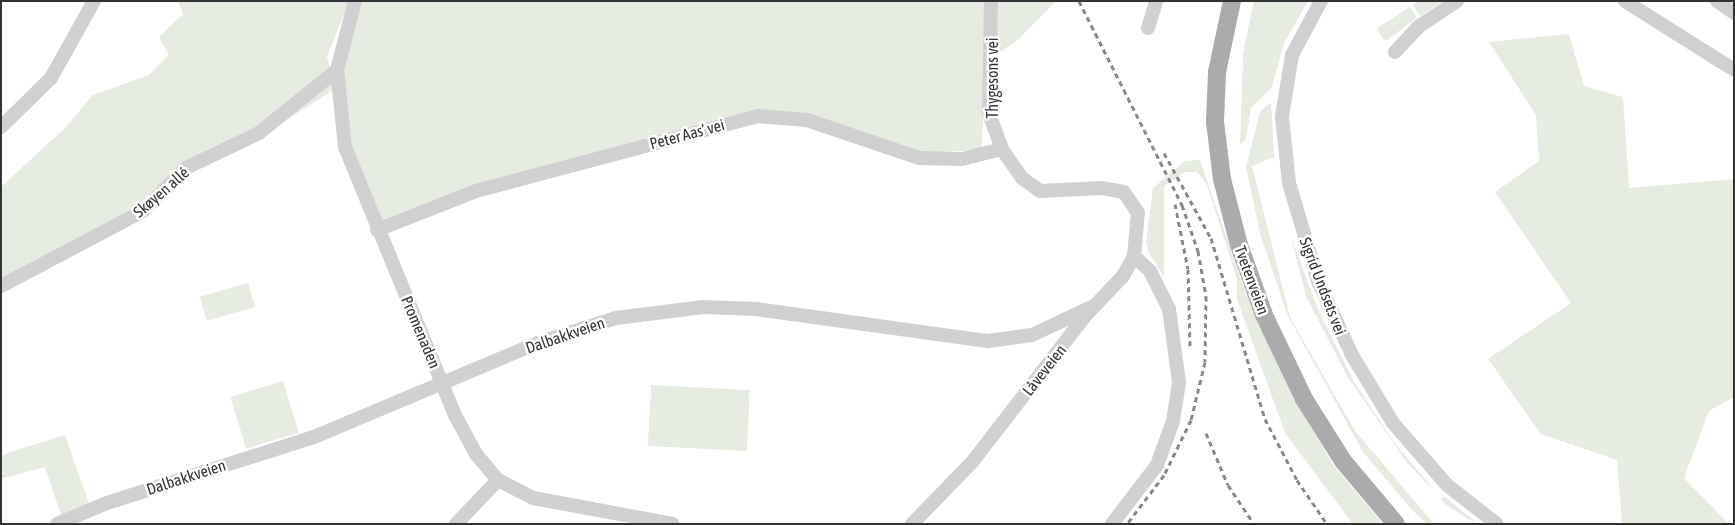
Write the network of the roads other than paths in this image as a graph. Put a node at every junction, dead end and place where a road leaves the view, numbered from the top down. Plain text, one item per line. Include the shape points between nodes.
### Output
1 (94, 1) edge
2 (356, 1) edge
3 (991, 1) edge
4 (1156, 1) edge
5 (1321, 1) edge
6 (1456, 1) edge
7 (1624, 1) edge
8 (1717, 1) edge
9 (1230, 4) edge
10 (1734, 13) edge
11 (1148, 28) dead end
12 (1395, 52) dead end
13 (337, 70) junction
14 (1734, 70) edge
15 (1, 126) edge
16 (1002, 149) junction
17 (1132, 200) joint
18 (377, 230) junction
19 (1134, 256) junction
20 (1, 286) edge
21 (1094, 306) junction
22 (442, 383) junction
23 (498, 480) junction
24 (57, 524) edge
25 (456, 524) edge
26 (673, 524) edge
27 (912, 524) edge
28 (1112, 524) edge
29 (1396, 524) edge
30 (1497, 524) edge

1 - 15 street via 51,78
2 - 13 street, Promenaden
3 - 16 street, Thygesons vei via 989,113
4 - 11 street
5 - 30 street, Sigrid Undsets vei via 1292,55 1282,117 1289,183 1318,281 1352,354 1393,423 1447,485
6 - 12 street via 1418,26
7 - 14 street
8 - 10 street
9 - 29 main road, Tvetenveien via 1217,72 1217,146 1246,267 1276,343 1317,421 1355,478
13 - 18 street, Promenaden via 340,128
13 - 20 street, Skøyen allé via 259,133 186,168 143,211
16 - 17 street, Thygesons vei via 1022,178 1040,191 1102,188 1124,192
16 - 18 street, Peter Aas’ vei via 962,159 919,158 807,120 757,116 476,191
17 - 19 street, Låveveien via 1138,214
18 - 22 street, Promenaden
19 - 21 street, Låveveien via 1123,276
19 - 28 street via 1150,271 1169,309 1178,382 1173,421 1157,465
21 - 22 street, Dalbakkveien via 1032,335 988,340 756,308 656,311 573,330
21 - 27 street, Låveveien via 974,461
22 - 23 street, Promenaden via 468,440
22 - 24 street, Dalbakkveien via 314,437 107,503
23 - 25 street
23 - 26 street, Promenaden via 547,502

